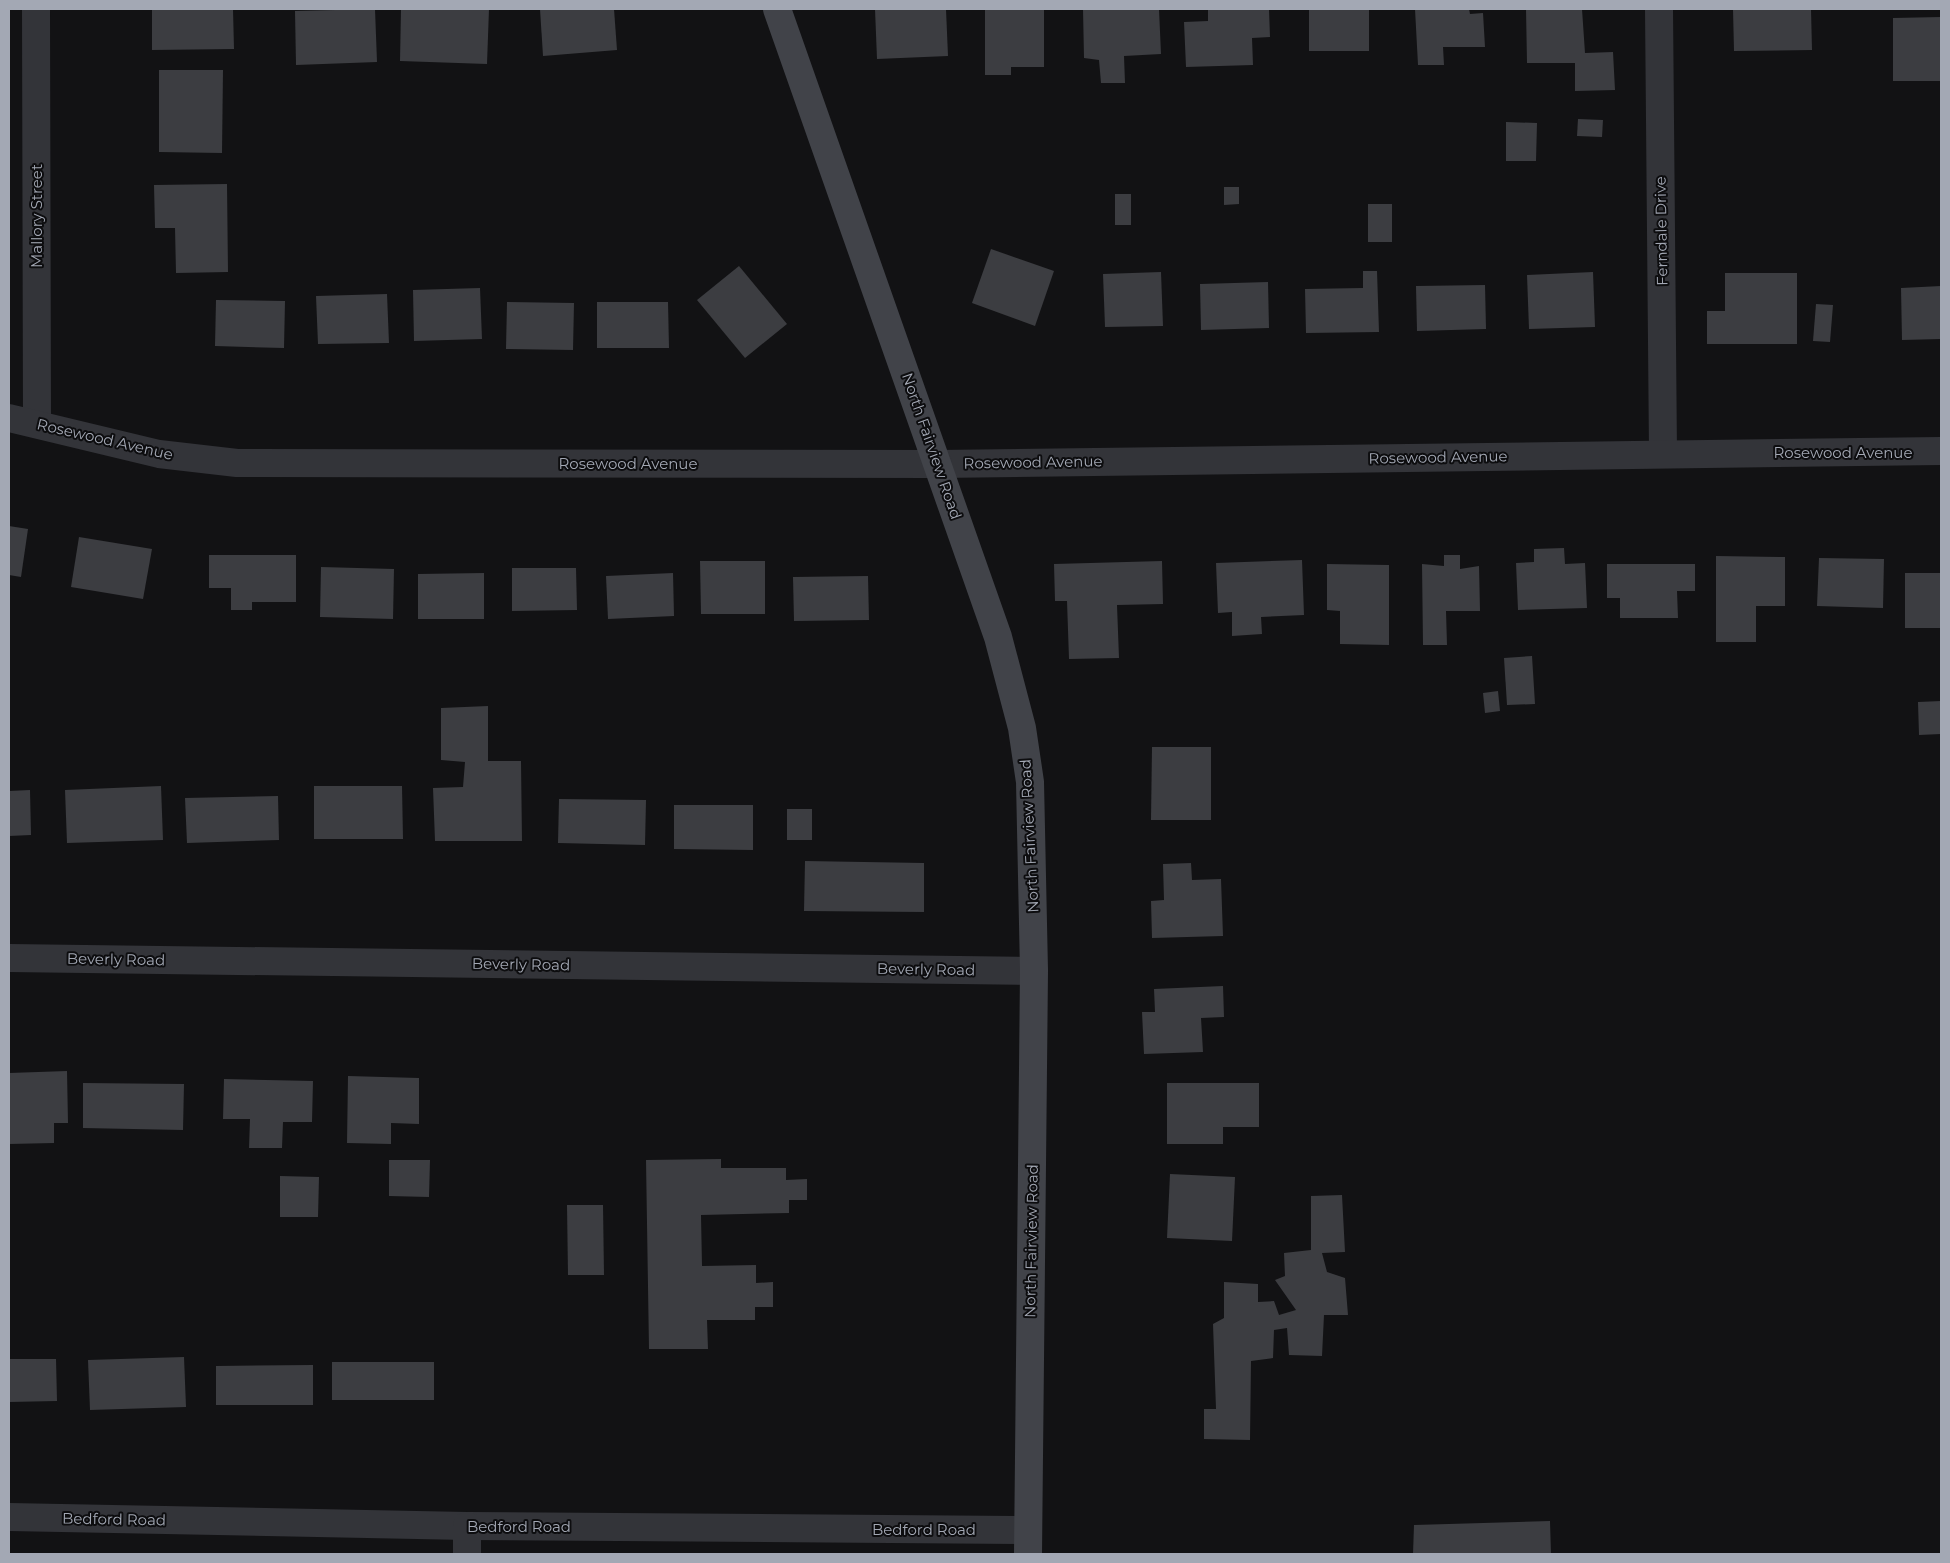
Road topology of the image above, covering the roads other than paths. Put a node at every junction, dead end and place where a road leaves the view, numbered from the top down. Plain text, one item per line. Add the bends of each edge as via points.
1 (36, 9) edge
2 (778, 9) edge
3 (1658, 9) edge
4 (9, 418) edge
5 (37, 424) junction
6 (1941, 451) edge
7 (1663, 453) junction
8 (938, 464) junction
9 (9, 958) edge
10 (1034, 971) junction
11 (9, 1517) edge
12 (467, 1526) junction
13 (1028, 1542) edge
14 (467, 1554) edge

1 - 5 street, Mallory Street
2 - 8 main road, North Fairview Road
3 - 7 street, Ferndale Drive
4 - 5 street, Rosewood Avenue
5 - 8 street, Rosewood Avenue via 158,454 237,463
6 - 7 street, Rosewood Avenue
7 - 8 street, Rosewood Avenue
8 - 10 main road, North Fairview Road via 998,637 1022,728 1030,782
9 - 10 street, Beverly Road
10 - 13 main road, North Fairview Road
11 - 12 street, Bedford Road
12 - 13 street, Bedford Road
12 - 14 street

